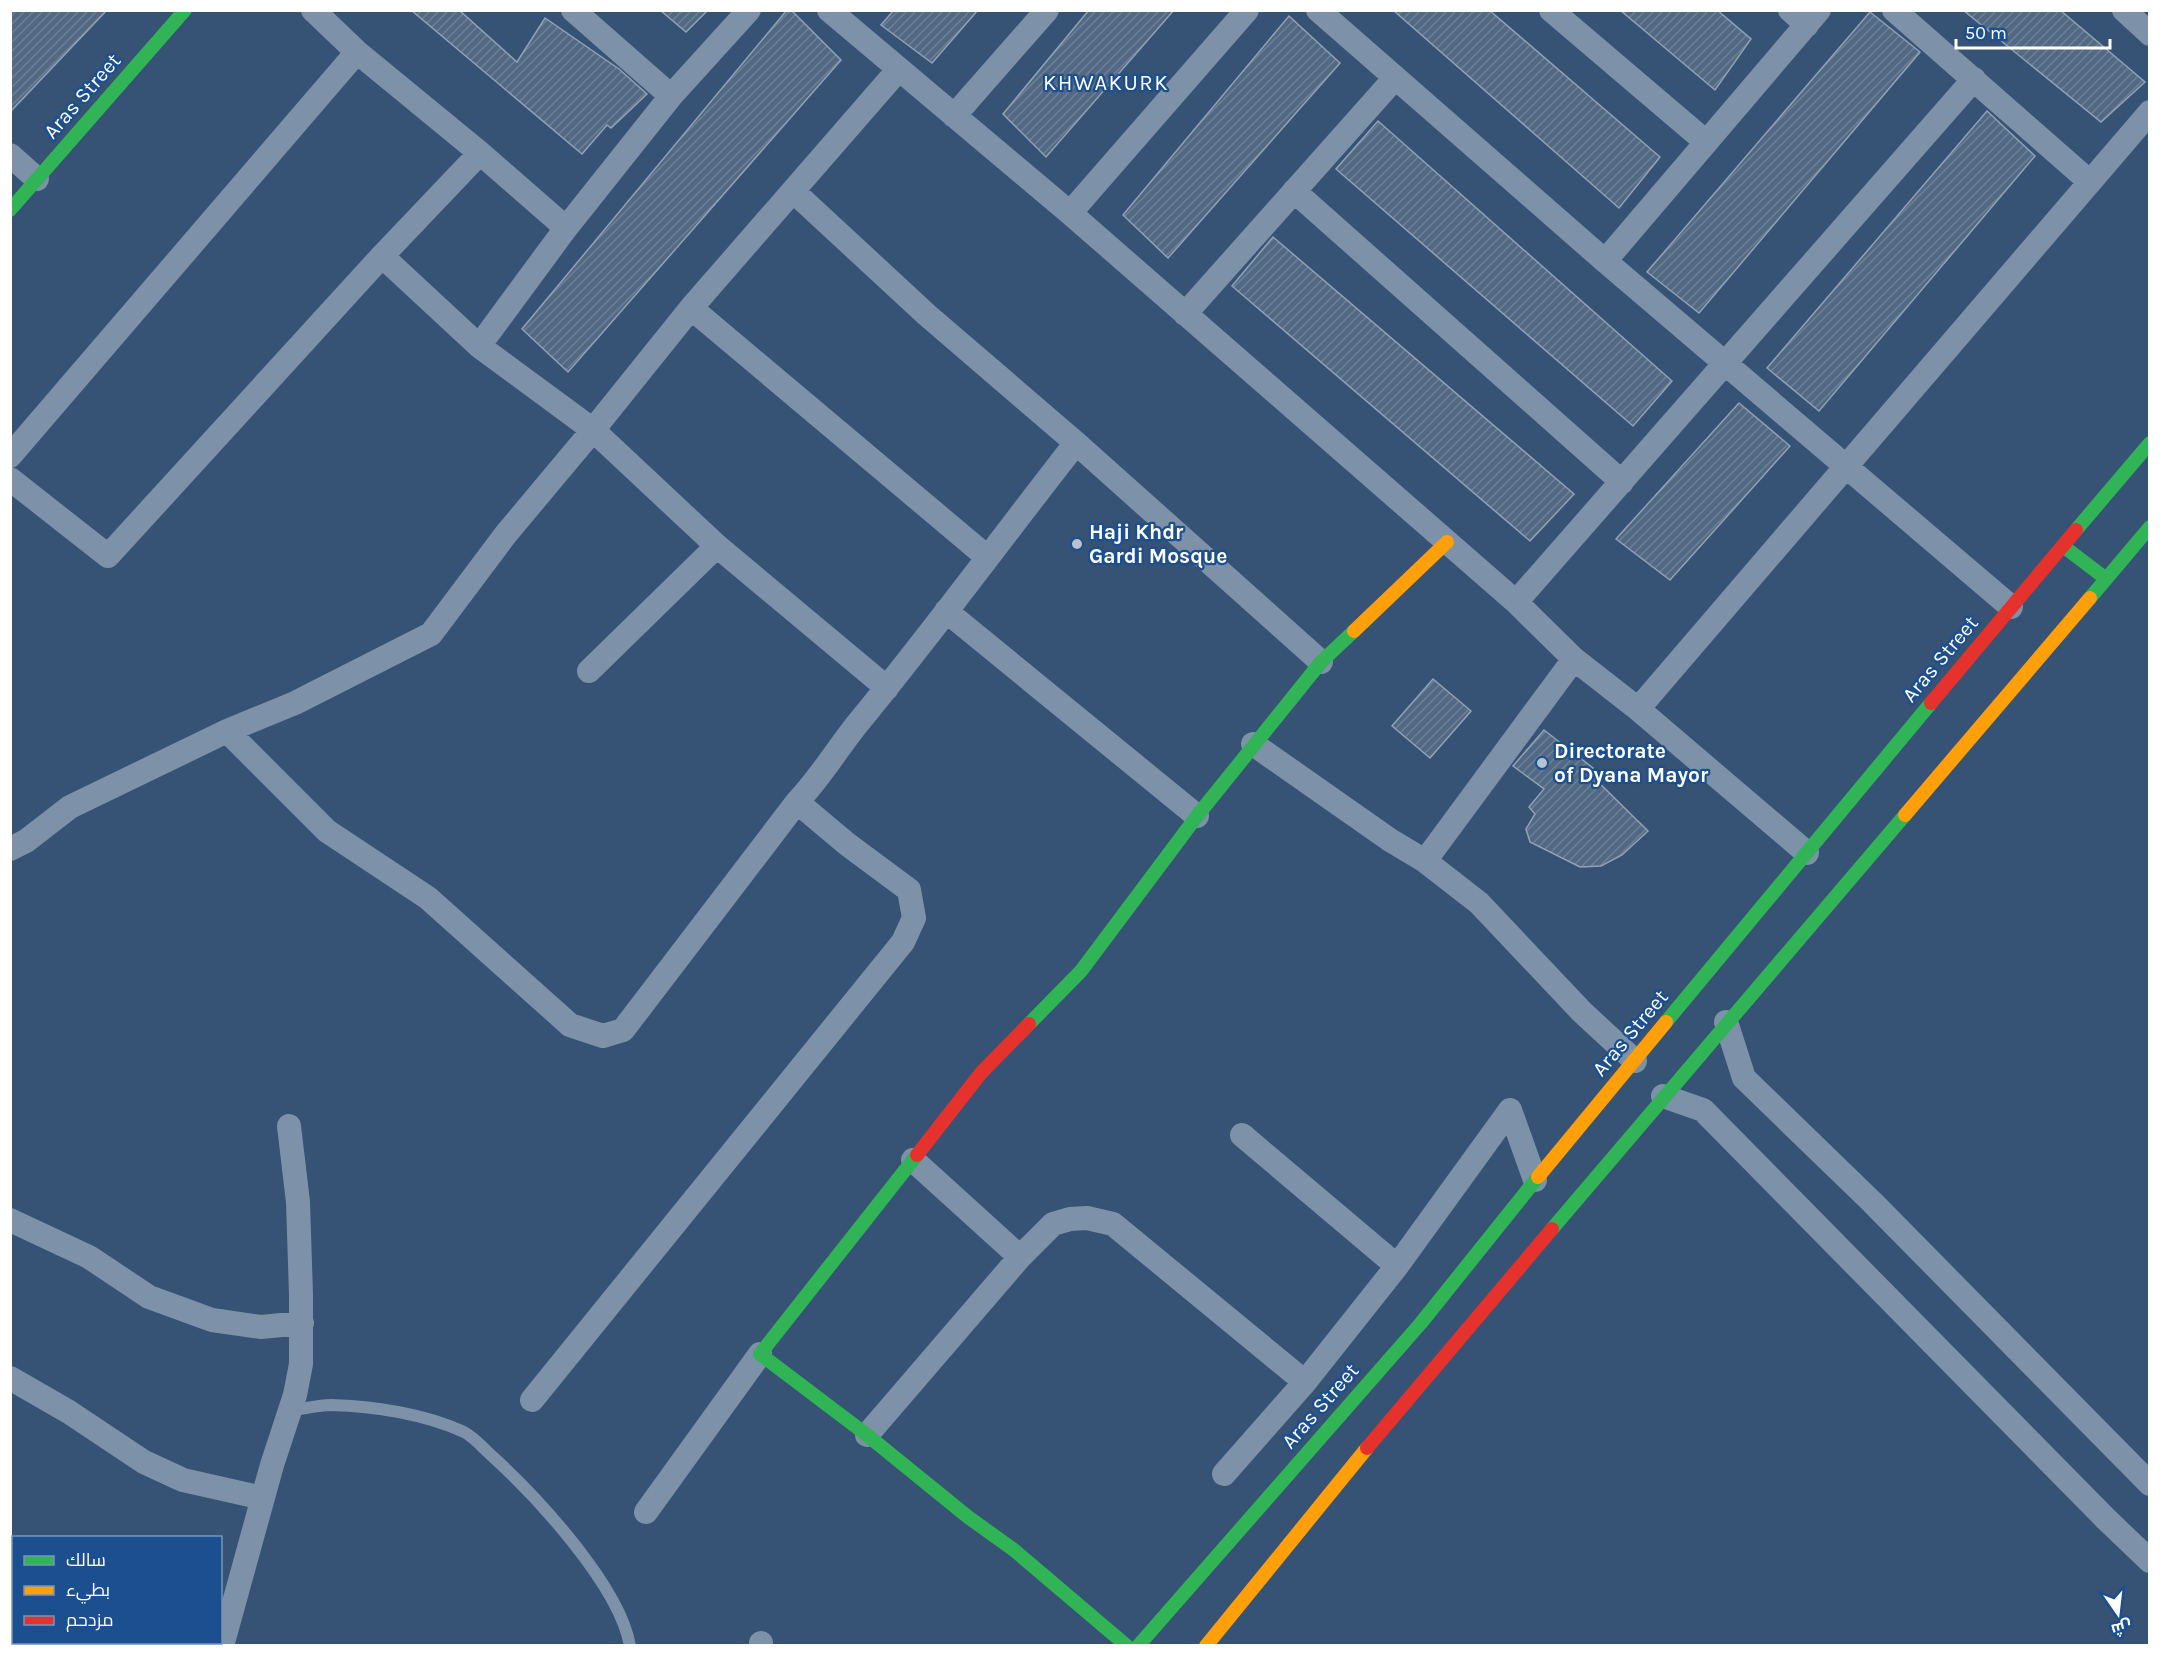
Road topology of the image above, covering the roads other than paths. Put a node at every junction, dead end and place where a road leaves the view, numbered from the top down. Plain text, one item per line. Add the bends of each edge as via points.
1 (185, 10) edge
2 (313, 10) edge
3 (573, 10) edge
4 (749, 10) edge
5 (1047, 10) edge
6 (1247, 10) edge
7 (1318, 10) edge
8 (1551, 10) edge
9 (1894, 10) edge
10 (2124, 10) edge
11 (836, 12) edge
12 (1805, 15) edge
13 (2150, 34) edge
14 (357, 52) junction
15 (899, 69) junction
16 (1395, 78) junction
17 (1974, 78) junction
18 (670, 96) junction
19 (2150, 112) edge
20 (954, 116) junction
21 (1706, 142) junction
22 (480, 153) junction
23 (10, 155) edge
24 (37, 179) junction
25 (2090, 182) junction
26 (793, 191) junction
27 (1294, 192) junction
28 (10, 210) edge
29 (1070, 213) junction
30 (566, 228) junction
31 (382, 256) junction
32 (1605, 261) junction
33 (691, 308) junction
34 (1185, 314) junction
35 (479, 346) junction
36 (1725, 364) junction
37 (593, 430) junction
38 (1076, 443) junction
39 (2150, 443) edge
40 (10, 456) edge
41 (1846, 466) junction
42 (10, 479) edge
43 (1622, 482) junction
44 (2150, 527) edge
45 (1447, 542) junction
46 (717, 546) junction
47 (2063, 546) junction
48 (987, 557) junction
49 (2105, 578) junction
50 (1516, 602) junction
51 (2010, 607) junction
52 (946, 611) junction
53 (1574, 659) junction
54 (1321, 662) junction
55 (589, 671) dead end
56 (887, 688) junction
57 (1638, 709) junction
58 (227, 731) junction
59 (1253, 744) junction
60 (797, 802) junction
61 (1197, 816) junction
62 (10, 849) edge
63 (1807, 853) junction
64 (1425, 861) junction
65 (1726, 1022) junction
66 (1635, 1061) junction
67 (1663, 1096) junction
68 (289, 1126) dead end
69 (1242, 1135) dead end
70 (913, 1160) junction
71 (1534, 1180) junction
72 (10, 1220) edge
73 (1020, 1257) junction
74 (1397, 1266) junction
75 (302, 1323) junction
76 (1421, 1323) junction
77 (1413, 1352) dead end
78 (760, 1354) junction
79 (10, 1378) edge
80 (1305, 1382) junction
81 (532, 1400) dead end
82 (290, 1411) junction
83 (867, 1435) junction
84 (1224, 1474) dead end
85 (2150, 1484) edge
86 (263, 1498) junction
87 (646, 1512) dead end
88 (2150, 1561) edge
89 (222, 1646) edge
90 (630, 1646) edge
91 (1127, 1646) edge
92 (1138, 1646) edge
93 (1206, 1646) edge

1 - 24 main road, Aras Street
2 - 14 street
3 - 18 street
4 - 18 street
5 - 20 street
6 - 29 street
7 - 16 street
8 - 21 street
9 - 17 street
10 - 13 street
11 - 15 street
12 - 21 street
14 - 22 street
14 - 40 street
15 - 20 street
15 - 26 street
16 - 27 street
16 - 32 street
17 - 25 street
17 - 36 street
18 - 30 street
19 - 25 street
20 - 29 street
21 - 32 street
22 - 30 street
22 - 31 street
23 - 24 street
24 - 28 main road, Aras Street
25 - 41 street
26 - 33 street
26 - 38 street via 927,315
27 - 34 street
27 - 43 street
29 - 34 street
30 - 35 street
31 - 35 street
31 - 42 street via 108,556
32 - 36 street
33 - 37 street
33 - 48 street
34 - 45 street
35 - 37 street
36 - 41 street
36 - 43 street
37 - 46 street
37 - 58 street via 506,534 431,634 295,703
38 - 48 street
38 - 54 street
39 - 47 main road, Aras Street
41 - 51 street
41 - 57 street
43 - 50 street
44 - 49 main road
45 - 50 street
45 - 54 main road
46 - 55 street
46 - 56 street
47 - 49 main road
47 - 51 main road, Aras Street
48 - 52 street
49 - 65 main road
50 - 53 street
51 - 63 main road, Aras Street
52 - 56 street
52 - 61 street
53 - 57 street
53 - 64 street
54 - 59 main road
56 - 60 street
57 - 63 street
58 - 60 street via 327,831 428,898 570,1025 603,1036 623,1030
58 - 62 street via 70,807
59 - 61 main road
59 - 64 street
60 - 81 street via 909,890 914,918 903,942
61 - 70 main road via 1082,971 981,1073
63 - 66 main road, Aras Street
64 - 66 street via 1479,903 1581,1012
65 - 67 main road
65 - 85 street via 1744,1078
66 - 71 main road, Aras Street
67 - 88 street via 1703,1110
67 - 93 main road via 1419,1377
68 - 75 street via 298,1202
69 - 74 street
70 - 73 street
70 - 78 main road
71 - 74 street via 1510,1110
71 - 76 main road, Aras Street
72 - 75 street via 89,1257 149,1297 212,1320 261,1327
73 - 80 street via 1053,1224 1087,1218 1113,1224
73 - 83 street
74 - 80 street
75 - 82 street via 301,1364
76 - 77 main road
76 - 92 main road, Aras Street
78 - 83 main road
78 - 87 street
79 - 86 street via 144,1462 183,1480
80 - 84 street
82 - 86 street
82 - 90 lane via 329,1405 385,1410 436,1421 467,1433 545,1511 590,1565 614,1604
83 - 91 main road via 1014,1550
86 - 89 street

